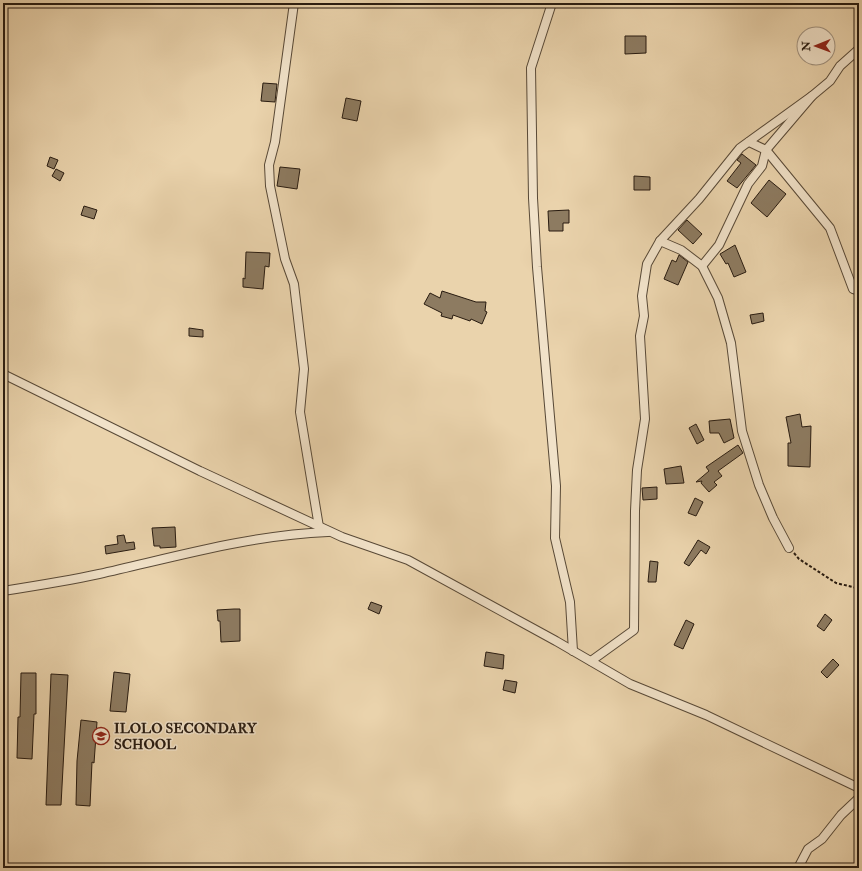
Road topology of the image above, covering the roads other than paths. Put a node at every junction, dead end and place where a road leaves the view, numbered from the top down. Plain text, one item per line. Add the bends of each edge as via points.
1 (294, 3) edge
2 (552, 3) edge
3 (859, 49) edge
4 (812, 96) junction
5 (749, 142) junction
6 (766, 150) junction
7 (660, 241) junction
8 (702, 266) junction
9 (859, 291) edge
10 (3, 374) edge
11 (319, 527) junction
12 (330, 532) junction
13 (789, 548) road end
14 (3, 591) edge
15 (573, 651) junction
16 (591, 661) junction
17 (859, 788) edge
18 (859, 798) edge
19 (798, 868) edge

1 - 11 street via 275,142 269,165 270,186 285,259 294,284 304,369 300,412
2 - 15 street via 531,68 533,198 556,486 555,538 570,602
3 - 4 street via 840,66 830,81
4 - 5 street
4 - 6 street via 802,111
5 - 6 street
5 - 7 street via 740,148 699,200
6 - 8 street via 762,166 748,184 719,245
6 - 9 street via 830,228 853,289
7 - 8 street via 681,250
7 - 16 street via 647,264 642,296 644,316 640,336 645,419 637,470 634,630
8 - 13 street via 718,298 731,343 742,431 759,484
10 - 11 street
11 - 12 street
12 - 14 street via 291,533 244,541 98,574
12 - 15 street via 408,560
15 - 16 street
16 - 17 street via 630,684 706,715
18 - 19 street via 822,839 808,849

